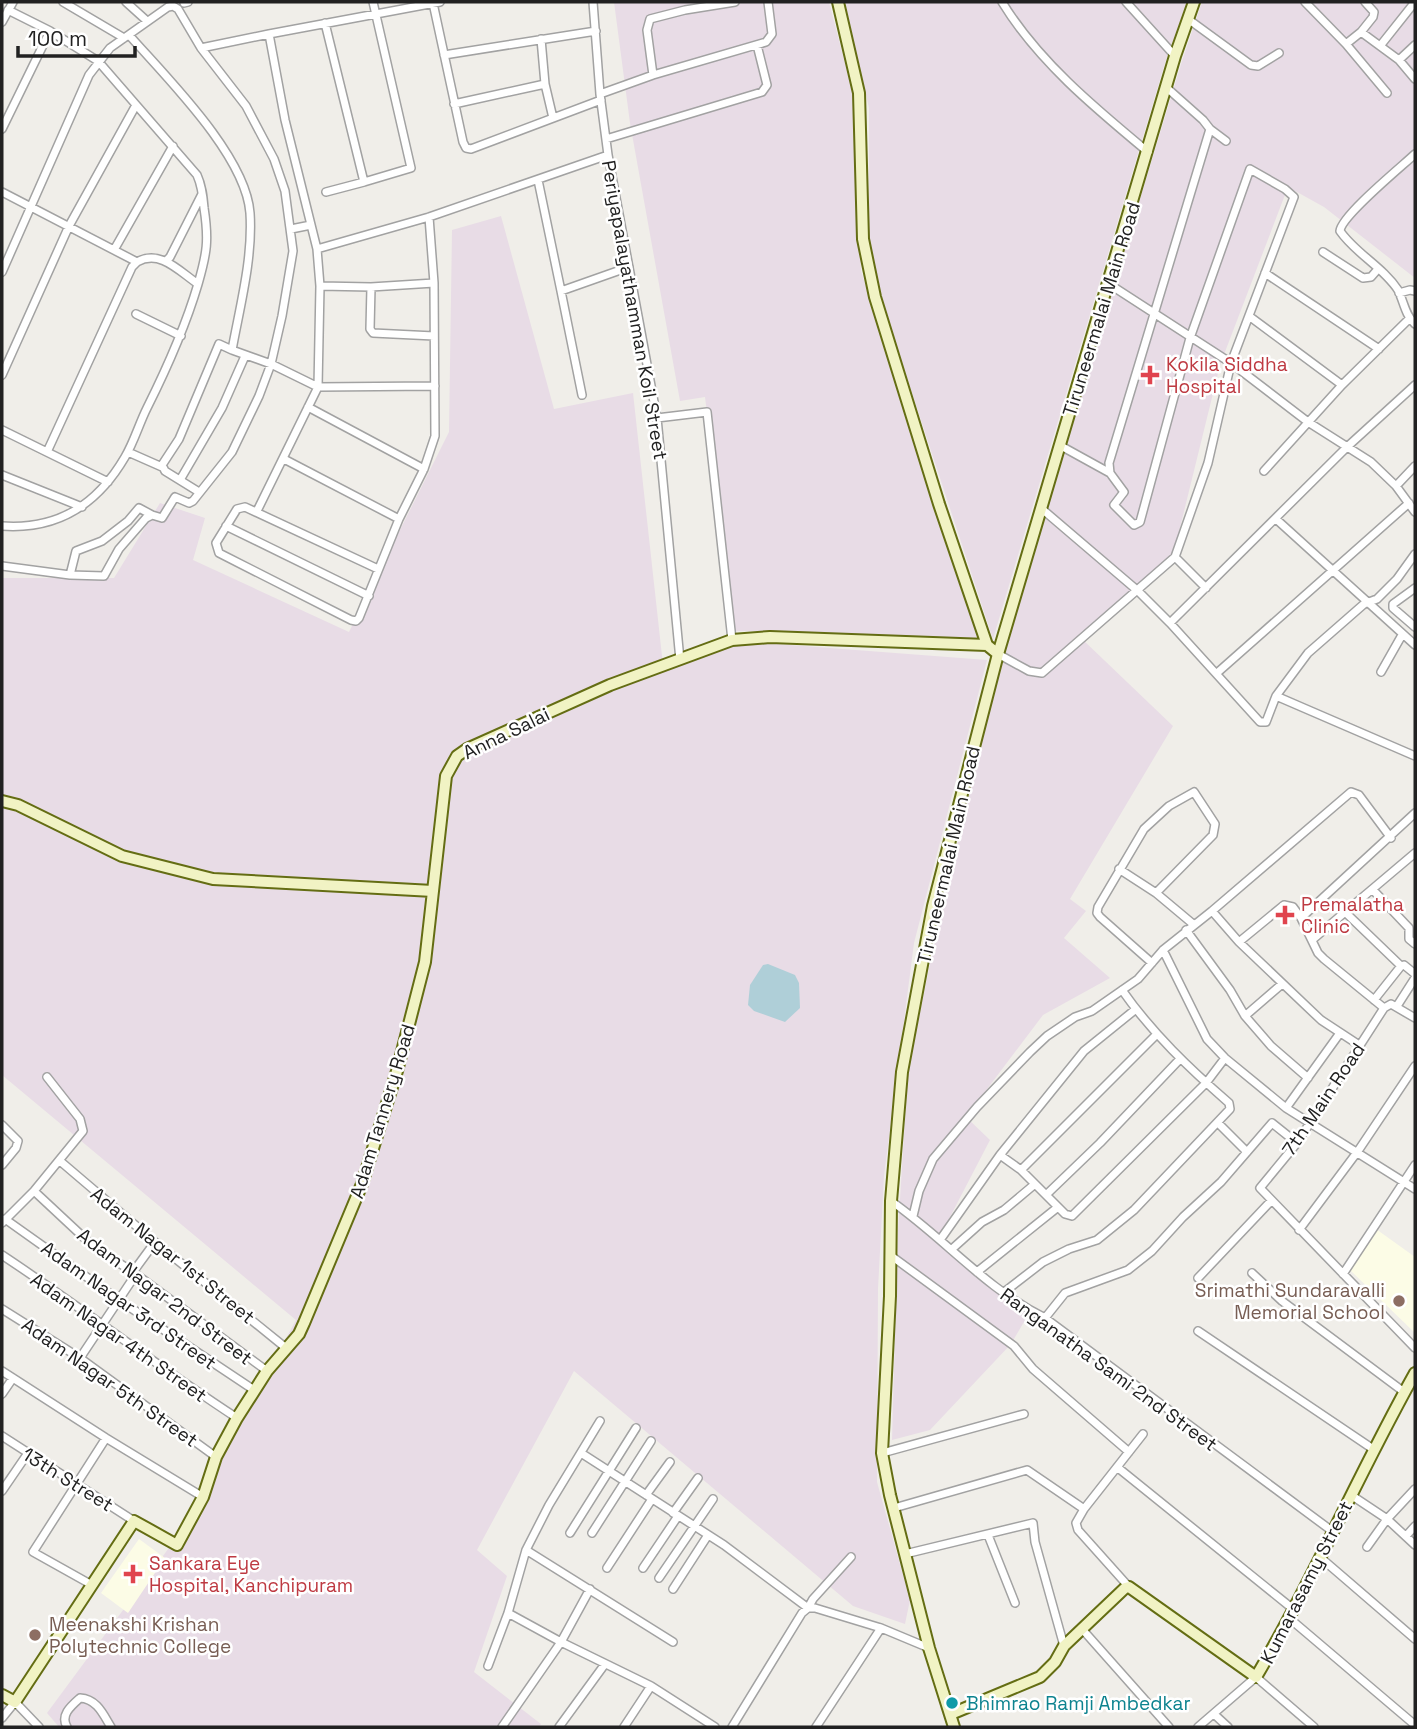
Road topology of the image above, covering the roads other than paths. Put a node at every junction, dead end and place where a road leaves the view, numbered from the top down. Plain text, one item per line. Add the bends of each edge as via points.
1 (13, 2) edge
2 (63, 2) edge
3 (126, 2) edge
4 (373, 2) edge
5 (437, 2) edge
6 (593, 2) edge
7 (735, 2) edge
8 (768, 2) edge
9 (838, 2) edge
10 (1002, 2) edge
11 (1126, 2) edge
12 (1194, 2) edge
13 (1306, 2) edge
14 (1365, 2) edge
15 (1415, 2) edge
16 (184, 4) edge
17 (8, 10) junction
18 (375, 13) junction
19 (1188, 19) junction
20 (147, 21) junction
21 (2, 22) edge
22 (325, 23) junction
23 (596, 31) junction
24 (50, 32) junction
25 (1361, 32) junction
26 (269, 34) junction
27 (126, 36) junction
28 (541, 39) junction
29 (1346, 44) junction
30 (757, 45) junction
31 (1415, 45) edge
32 (1380, 46) junction
33 (201, 48) junction
34 (1279, 53) dead end
35 (444, 55) junction
36 (1175, 57) junction
37 (1399, 60) junction
38 (98, 61) junction
39 (653, 75) junction
40 (1415, 79) edge
41 (545, 84) junction
42 (1167, 88) junction
43 (1387, 93) dead end
44 (600, 97) junction
45 (136, 104) junction
46 (454, 104) junction
47 (553, 118) junction
48 (2, 129) edge
49 (1210, 129) junction
50 (606, 139) junction
51 (1226, 141) dead end
52 (173, 146) junction
53 (1148, 152) junction
54 (1415, 154) edge
55 (608, 155) junction
56 (538, 180) junction
57 (364, 182) junction
58 (2, 192) edge
59 (326, 192) dead end
60 (202, 193) junction
61 (30, 206) junction
62 (429, 217) junction
63 (311, 225) junction
64 (69, 226) junction
65 (291, 229) junction
66 (317, 249) junction
67 (114, 250) junction
68 (1323, 252) dead end
69 (166, 261) junction
70 (136, 262) junction
71 (629, 267) junction
72 (1378, 269) junction
73 (2, 272) edge
74 (1265, 273) junction
75 (434, 283) junction
76 (1109, 284) junction
77 (198, 285) junction
78 (320, 286) junction
79 (371, 287) junction
80 (1415, 291) edge
81 (561, 292) junction
82 (1399, 293) junction
83 (136, 314) dead end
84 (1155, 314) junction
85 (1249, 316) junction
86 (1412, 322) edge
87 (181, 336) junction
88 (434, 336) junction
89 (1190, 338) junction
90 (1379, 349) junction
91 (232, 350) junction
92 (245, 356) junction
93 (1231, 363) junction
94 (271, 364) junction
95 (2, 376) edge
96 (1342, 385) junction
97 (1415, 385) edge
98 (435, 386) junction
99 (318, 387) junction
100 (582, 395) dead end
101 (308, 407) junction
102 (657, 418) junction
103 (1308, 422) junction
104 (2, 430) edge
105 (1061, 446) junction
106 (1347, 447) junction
107 (47, 452) junction
108 (128, 452) junction
109 (284, 459) junction
110 (1415, 466) edge
111 (162, 467) junction
112 (424, 469) junction
113 (1264, 471) dead end
114 (1110, 473) junction
115 (2, 475) edge
116 (180, 480) junction
117 (108, 482) junction
118 (1396, 486) junction
119 (200, 492) junction
120 (1409, 503) junction
121 (82, 507) junction
122 (1042, 509) junction
123 (257, 511) junction
124 (1415, 512) edge
125 (152, 515) junction
126 (399, 519) junction
127 (1276, 519) junction
128 (2, 526) edge
129 (226, 526) junction
130 (1415, 554) edge
131 (1175, 557) junction
132 (2, 566) edge
133 (378, 569) junction
134 (1333, 570) junction
135 (70, 575) junction
136 (1206, 588) junction
137 (1415, 588) edge
138 (1138, 591) junction
139 (369, 596) junction
140 (1368, 603) junction
141 (1170, 623) junction
142 (1415, 626) edge
143 (1402, 635) junction
144 (732, 640) junction
145 (987, 645) junction
146 (1415, 645) edge
147 (998, 654) junction
148 (680, 660) junction
149 (1381, 672) dead end
150 (1217, 673) junction
151 (1276, 696) junction
152 (1415, 756) edge
153 (2, 801) edge
154 (1415, 813) edge
155 (1391, 838) junction
156 (1415, 853) edge
157 (1119, 869) junction
158 (1373, 890) junction
159 (433, 891) junction
160 (1156, 893) junction
161 (1212, 911) junction
162 (1346, 913) junction
163 (1301, 918) junction
164 (1415, 920) edge
165 (1193, 924) junction
166 (1409, 928) junction
167 (1186, 930) junction
168 (1312, 940) junction
169 (1239, 942) junction
170 (1415, 944) edge
171 (1163, 950) junction
172 (1152, 963) junction
173 (1401, 966) junction
174 (1415, 976) edge
175 (1282, 984) junction
176 (1122, 990) junction
177 (1374, 1000) junction
178 (1396, 1006) junction
179 (1384, 1008) junction
180 (1136, 1009) junction
181 (1245, 1016) junction
182 (1415, 1018) edge
183 (1340, 1033) junction
184 (1157, 1034) junction
185 (1359, 1045) junction
186 (1226, 1058) junction
187 (1180, 1059) junction
188 (1415, 1066) edge
189 (47, 1077) dead end
190 (1308, 1078) junction
191 (1206, 1083) junction
192 (1286, 1108) junction
193 (1310, 1122) junction
194 (1218, 1123) junction
195 (2, 1125) edge
196 (1297, 1143) junction
197 (1358, 1151) junction
198 (1248, 1153) junction
199 (1000, 1155) junction
200 (60, 1161) junction
201 (2, 1165) edge
202 (1415, 1165) edge
203 (1021, 1170) junction
204 (1404, 1181) junction
205 (1035, 1184) junction
206 (1415, 1189) edge
207 (34, 1191) junction
208 (1046, 1194) junction
209 (891, 1200) junction
210 (1271, 1202) junction
211 (1058, 1207) junction
212 (913, 1216) junction
213 (4, 1221) edge
214 (1299, 1230) junction
215 (940, 1240) junction
216 (155, 1242) junction
217 (952, 1249) junction
218 (2, 1255) edge
219 (890, 1255) junction
220 (977, 1272) junction
221 (135, 1273) junction
222 (1252, 1273) dead end
223 (1343, 1275) junction
224 (1198, 1278) dead end
225 (1003, 1293) junction
226 (120, 1300) junction
227 (2, 1309) edge
228 (1045, 1318) junction
229 (103, 1324) junction
230 (1198, 1331) dead end
231 (286, 1348) junction
232 (1415, 1348) edge
233 (80, 1358) junction
234 (2, 1371) edge
235 (267, 1371) junction
236 (1415, 1373) edge
237 (13, 1378) junction
238 (254, 1390) junction
239 (1404, 1392) junction
240 (2, 1394) edge
241 (1024, 1414) dead end
242 (237, 1418) junction
243 (600, 1421) dead end
244 (636, 1428) dead end
245 (1143, 1433) dead end
246 (2, 1436) edge
247 (106, 1438) junction
248 (651, 1441) dead end
249 (1373, 1449) junction
250 (1129, 1452) junction
251 (28, 1453) junction
252 (581, 1453) junction
253 (882, 1453) junction
254 (216, 1457) junction
255 (670, 1462) dead end
256 (1118, 1467) junction
257 (608, 1471) junction
258 (698, 1478) dead end
259 (624, 1481) junction
260 (77, 1484) junction
261 (1415, 1489) edge
262 (2, 1492) edge
263 (1351, 1495) junction
264 (203, 1497) junction
265 (649, 1497) junction
266 (713, 1499) dead end
267 (894, 1508) junction
268 (1084, 1508) junction
269 (676, 1514) junction
270 (1387, 1519) junction
271 (134, 1521) junction
272 (693, 1525) junction
273 (1415, 1526) edge
274 (1332, 1531) junction
275 (570, 1532) dead end
276 (592, 1533) dead end
277 (708, 1535) junction
278 (988, 1535) junction
279 (1406, 1536) junction
280 (1415, 1545) edge
281 (1367, 1547) dead end
282 (526, 1550) junction
283 (905, 1554) junction
284 (851, 1557) dead end
285 (1321, 1558) junction
286 (607, 1568) dead end
287 (643, 1568) dead end
288 (659, 1578) dead end
289 (92, 1585) junction
290 (1129, 1587) junction
291 (590, 1589) junction
292 (673, 1589) dead end
293 (1015, 1603) dead end
294 (808, 1608) junction
295 (508, 1613) junction
296 (1291, 1614) junction
297 (881, 1628) junction
298 (1083, 1629) junction
299 (1415, 1639) edge
300 (561, 1642) junction
301 (673, 1642) dead end
302 (1064, 1646) junction
303 (929, 1648) junction
304 (605, 1664) junction
305 (488, 1666) dead end
306 (1256, 1677) junction
307 (651, 1686) junction
308 (2, 1695) edge
309 (15, 1702) junction
310 (951, 1714) junction
311 (1215, 1714) junction
312 (2, 1718) edge
313 (1415, 1726) edge
314 (39, 1727) edge
315 (67, 1727) edge
316 (111, 1727) edge
317 (502, 1727) edge
318 (559, 1727) edge
319 (624, 1727) edge
320 (715, 1727) edge
321 (732, 1727) edge
322 (816, 1727) edge
323 (954, 1727) edge
324 (1168, 1727) edge
325 (1198, 1727) edge
326 (1228, 1727) edge
327 (1314, 1727) edge

1 - 17 street
2 - 27 street
3 - 20 street
4 - 18 street
5 - 18 street
5 - 35 street
6 - 23 street, Periyapalayathamman Koil Street
7 - 39 street via 650,19 646,30
8 - 30 street via 772,34
9 - 145 street via 859,93 863,239 875,298
10 - 53 street via 1054,66
11 - 36 street
12 - 19 street, Tiruneermalai Main Road
13 - 29 street
14 - 25 street via 1374,12
15 - 32 street
16 - 20 street via 168,7
16 - 33 street
17 - 21 street
17 - 24 street
18 - 22 street
18 - 57 street via 411,168
19 - 34 street via 1251,65 1258,66
19 - 36 street, Tiruneermalai Main Road
20 - 27 street
22 - 26 street
22 - 57 street
23 - 28 street
23 - 44 street, Periyapalayathamman Koil Street
24 - 38 street
24 - 48 street
25 - 29 street
25 - 32 street
26 - 33 street
26 - 63 street
27 - 38 street
27 - 91 street via 216,137 238,170 250,210 250,240
28 - 35 street
28 - 41 street
29 - 43 street
30 - 39 street
30 - 50 street via 767,85 762,92
31 - 37 street
32 - 37 street
33 - 65 street via 246,106 274,159
35 - 46 street
36 - 42 street, Tiruneermalai Main Road
37 - 40 street
38 - 45 street
38 - 61 street
39 - 44 street
41 - 46 street
41 - 47 street
42 - 49 street
42 - 53 street, Tiruneermalai Main Road
44 - 47 street
44 - 50 street, Periyapalayathamman Koil Street
45 - 52 street
45 - 64 street
46 - 47 street via 463,142 471,149
49 - 51 street
49 - 84 street
50 - 55 street, Periyapalayathamman Koil Street
52 - 60 street via 197,175
52 - 67 street
53 - 76 street, Tiruneermalai Main Road
54 - 72 street via 1340,225 1342,234
55 - 56 street
55 - 71 street, Periyapalayathamman Koil Street
56 - 62 street
56 - 81 street
57 - 59 street
58 - 61 street
60 - 69 street
60 - 77 street via 208,244
61 - 64 street
61 - 73 street
62 - 66 street
62 - 75 street
63 - 65 street
63 - 66 street
64 - 67 street
64 - 95 street
65 - 94 street via 293,258
66 - 78 street
67 - 70 street
68 - 72 street via 1363,278
69 - 70 street via 151,257
69 - 77 street
70 - 107 street
71 - 81 street
71 - 102 street, Periyapalayathamman Koil Street
72 - 82 street
74 - 85 street
74 - 89 street via 1294,197 1250,169
74 - 90 street
75 - 79 street
75 - 88 street
76 - 84 street
76 - 105 street, Tiruneermalai Main Road
77 - 87 street
78 - 79 street
78 - 99 street
79 - 88 street via 373,333
80 - 82 street
81 - 100 street
82 - 86 street
83 - 87 street
84 - 89 street
84 - 114 street via 1109,463
85 - 93 street
85 - 96 street
86 - 90 street
87 - 108 street
88 - 98 street
89 - 93 street
89 - 114 street via 1138,524 1114,505 1124,492
90 - 96 street
91 - 92 street
91 - 111 street via 215,343 179,439
92 - 94 street
92 - 116 street via 222,408
93 - 103 street
93 - 131 street via 1208,463
94 - 99 street
94 - 119 street via 232,452
96 - 103 street
97 - 106 street
98 - 99 street
98 - 112 street via 435,436
99 - 101 street
101 - 109 street
101 - 112 street
102 - 144 street via 707,412
102 - 148 street, Periyapalayathamman Koil Street
103 - 106 street
103 - 113 street
104 - 107 street
105 - 114 street
105 - 122 street, Tiruneermalai Main Road
106 - 118 street
106 - 127 street
107 - 117 street
108 - 111 street
108 - 117 street
109 - 123 street
109 - 126 street
110 - 118 street
111 - 116 street
112 - 126 street
115 - 121 street
116 - 119 street
117 - 121 street
118 - 120 street
119 - 125 street via 189,503 175,497 162,518
120 - 124 street
120 - 134 street
121 - 128 street via 44,524
122 - 138 street
122 - 147 street, Tiruneermalai Main Road
123 - 129 street via 240,507
123 - 133 street
125 - 135 street via 118,549 104,576
125 - 135 street via 139,508 102,541 78,550
126 - 133 street
127 - 134 street
127 - 136 street
129 - 139 street
129 - 139 street via 216,543 219,552 351,620 358,620
130 - 140 street via 1397,579
131 - 136 street
131 - 138 street
132 - 135 street
133 - 139 street
134 - 140 street
134 - 150 street
136 - 141 street
137 - 142 street via 1393,608
138 - 141 street
138 - 147 street via 1042,673
140 - 143 street
140 - 151 street via 1308,653
141 - 150 street
143 - 146 street
143 - 149 street
144 - 145 street, Anna Salai via 770,637
144 - 148 street, Anna Salai
145 - 147 street
147 - 209 street, Tiruneermalai Main Road via 931,918 901,1072
148 - 159 street, Anna Salai via 610,685 457,756 446,776
150 - 151 street via 1260,722 1266,722
151 - 152 street
153 - 159 street via 122,856 213,879
154 - 155 street
155 - 161 street via 1359,795 1351,792
155 - 163 street
156 - 158 street
157 - 160 street
157 - 160 street via 1153,819 1194,792 1216,829
157 - 172 street via 1097,913
158 - 162 street
158 - 166 street
159 - 231 street, Adam Tannery Road via 425,962 362,1184 299,1334
160 - 165 street
161 - 165 street
161 - 169 street
162 - 168 street
162 - 173 street
163 - 168 street
163 - 169 street via 1293,907 1284,905
164 - 166 street
165 - 167 street
166 - 170 street via 1409,939
167 - 171 street
167 - 181 street
168 - 177 street via 1318,953
169 - 175 street
171 - 172 street
171 - 186 street via 1208,1039
172 - 176 street
173 - 174 street
173 - 177 street
174 - 178 street
175 - 181 street
175 - 183 street
176 - 180 street
176 - 212 street via 1047,1037 977,1107 933,1159
177 - 179 street
178 - 179 street
178 - 182 street
179 - 185 street, 7th Main Road
180 - 184 street
180 - 199 street via 1084,1051
181 - 190 street
183 - 185 street
183 - 190 street
184 - 187 street
184 - 203 street
185 - 193 street, 7th Main Road
186 - 191 street
186 - 192 street
187 - 191 street
187 - 208 street
188 - 197 street
189 - 200 street via 83,1126 80,1137
190 - 192 street
191 - 194 street via 1229,1103 1229,1112
191 - 211 street via 1072,1216
192 - 193 street
193 - 196 street, 7th Main Road
193 - 197 street
194 - 198 street
194 - 225 street via 1134,1210 1097,1240 1069,1248
195 - 201 street via 18,1141
196 - 198 street via 1272,1123
196 - 210 street, 7th Main Road via 1260,1188
197 - 204 street
197 - 214 street
198 - 228 street via 1152,1251 1128,1270 1065,1293
199 - 203 street
199 - 215 street
200 - 207 street
200 - 216 street, Adam Nagar 1st Street
202 - 204 street
203 - 205 street
204 - 206 street
204 - 223 street
205 - 208 street
205 - 217 street
207 - 213 street
207 - 221 street, Adam Nagar 2nd Street via 94,1247
208 - 211 street
209 - 212 street, Ranganatha Sami 2nd Street
209 - 219 street, Tiruneermalai Main Road
210 - 214 street
210 - 224 street
211 - 220 street
212 - 215 street, Ranganatha Sami 2nd Street
213 - 226 street, Adam Nagar 3rd Street
214 - 223 street
215 - 217 street, Ranganatha Sami 2nd Street
216 - 221 street
216 - 231 street, Adam Nagar 1st Street
217 - 220 street, Ranganatha Sami 2nd Street
218 - 229 street, Adam Nagar 4th Street
219 - 250 street via 1014,1346
219 - 253 street, Tiruneermalai Main Road
220 - 225 street, Ranganatha Sami 2nd Street
221 - 226 street
221 - 235 street, Adam Nagar 2nd Street
222 - 239 street via 1282,1301
223 - 232 street
225 - 228 street, Ranganatha Sami 2nd Street
226 - 229 street
226 - 238 street, Adam Nagar 3rd Street
227 - 233 street, Adam Nagar 5th Street
228 - 274 street, Ranganatha Sami 2nd Street
229 - 233 street
229 - 242 street, Adam Nagar 4th Street
230 - 249 street
231 - 235 street, Adam Tannery Road
233 - 254 street, Adam Nagar 5th Street
234 - 237 street
235 - 238 street, Adam Tannery Road
236 - 239 street, Kumarasamy Street
237 - 240 street
237 - 247 street
238 - 242 street, Adam Tannery Road
239 - 249 street, Kumarasamy Street
241 - 253 street
242 - 254 street, Adam Tannery Road
243 - 252 street
244 - 257 street
245 - 250 street
246 - 251 street, 13th Street
247 - 260 street
247 - 264 street
248 - 259 street
249 - 263 street, Kumarasamy Street
250 - 256 street
251 - 260 street, 13th Street
251 - 262 street
252 - 257 street
252 - 282 street
253 - 267 street, Tiruneermalai Main Road
254 - 264 street, Adam Tannery Road
255 - 265 street
256 - 268 street
256 - 296 street
257 - 259 street
257 - 275 street
258 - 269 street
259 - 265 street
259 - 276 street
260 - 271 street, 13th Street
260 - 289 street via 33,1552
261 - 270 street
263 - 270 street
263 - 274 street, Kumarasamy Street
264 - 271 street, Adam Tannery Road via 177,1545
265 - 269 street
265 - 286 street
266 - 272 street
267 - 268 street via 1027,1470
267 - 283 street, Tiruneermalai Main Road
268 - 290 street via 1076,1522 1078,1530
269 - 272 street
269 - 287 street
270 - 279 street
270 - 281 street
271 - 289 street
272 - 277 street
272 - 288 street
273 - 279 street
274 - 285 street, Kumarasamy Street
277 - 292 street
277 - 294 street
278 - 283 street
278 - 293 street
278 - 302 street via 1033,1523
279 - 280 street
282 - 291 street
282 - 295 street
283 - 303 street, Tiruneermalai Main Road
284 - 294 street
285 - 296 street, Kumarasamy Street
285 - 299 street
289 - 309 street
290 - 298 street
290 - 306 street, Kumarasamy Street
291 - 300 street
291 - 301 street
294 - 297 street
294 - 321 street
295 - 300 street
295 - 305 street
296 - 306 street, Kumarasamy Street
296 - 313 street
297 - 303 street
297 - 322 street
298 - 302 street
298 - 324 street
300 - 304 street
300 - 317 street
302 - 310 street via 1040,1677
303 - 310 street, Tiruneermalai Main Road
304 - 307 street
304 - 318 street
306 - 311 street
306 - 327 street
307 - 319 street
307 - 320 street
308 - 309 street
309 - 312 street
309 - 314 street
310 - 323 street, Tiruneermalai Main Road
311 - 325 street
311 - 326 street
315 - 316 street via 65,1715 80,1698 95,1702

